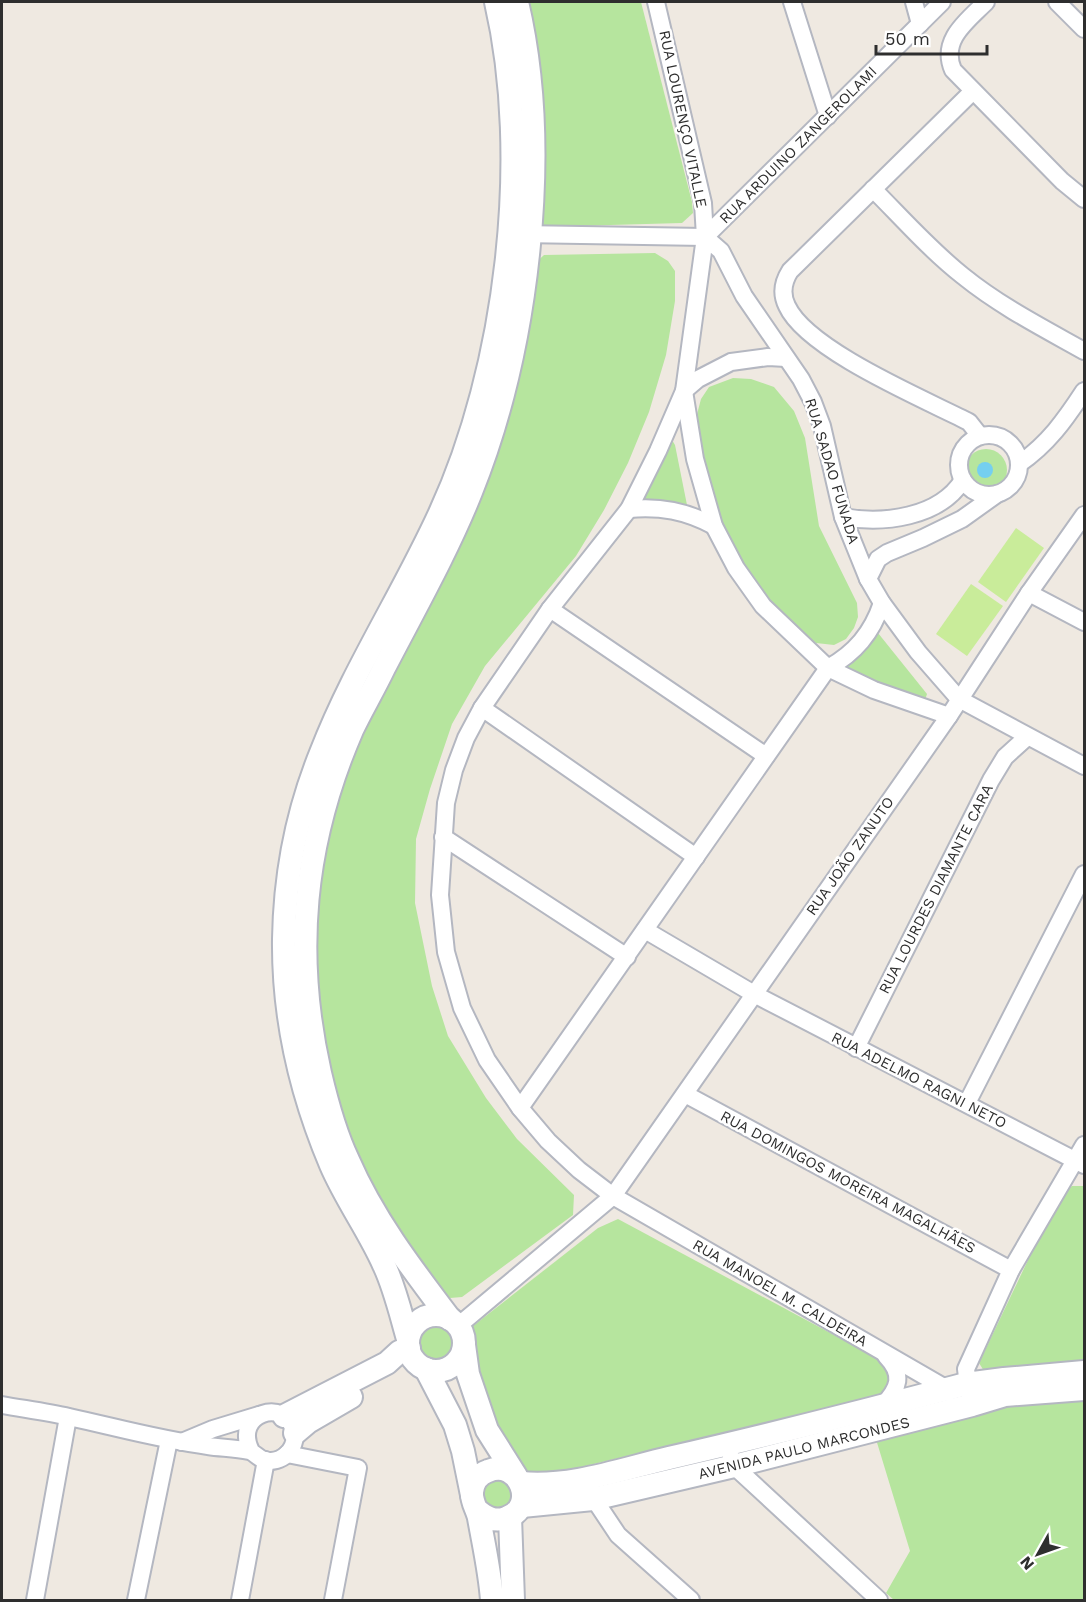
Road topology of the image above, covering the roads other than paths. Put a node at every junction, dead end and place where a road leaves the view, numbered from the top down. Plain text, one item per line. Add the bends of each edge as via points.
1 (496, 2) edge
2 (516, 2) edge
3 (656, 2) edge
4 (792, 2) edge
5 (914, 2) edge
6 (942, 2) edge
7 (986, 2) edge
8 (1057, 2) edge
9 (920, 24) junction
10 (1084, 29) edge
11 (973, 91) junction
12 (828, 116) junction
13 (873, 189) junction
14 (1084, 199) edge
15 (519, 234) junction
16 (705, 237) junction
17 (1084, 351) edge
18 (786, 358) junction
19 (684, 391) junction
20 (1084, 391) edge
21 (980, 436) junction
22 (1019, 464) junction
23 (963, 480) junction
24 (997, 494) junction
25 (629, 509) junction
26 (915, 513) junction
27 (1084, 515) edge
28 (843, 518) junction
29 (714, 526) junction
30 (923, 538) junction
31 (868, 579) junction
32 (1029, 593) junction
33 (882, 603) junction
34 (550, 609) junction
35 (1084, 622) edge
36 (828, 668) junction
37 (959, 699) junction
38 (482, 708) junction
39 (949, 716) junction
40 (1027, 737) junction
41 (766, 756) junction
42 (1084, 766) edge
43 (443, 837) junction
44 (696, 857) junction
45 (1084, 874) edge
46 (645, 930) junction
47 (627, 957) junction
48 (754, 994) junction
49 (856, 1048) junction
50 (685, 1094) junction
51 (967, 1103) junction
52 (520, 1108) junction
53 (1084, 1145) edge
54 (1080, 1163) edge
55 (613, 1196) junction
56 (1011, 1270) junction
57 (457, 1330) junction
58 (882, 1352) junction
59 (415, 1355) junction
60 (1084, 1372) edge
61 (1084, 1389) edge
62 (960, 1397) junction
63 (2, 1405) edge
64 (883, 1405) junction
65 (260, 1414) junction
66 (68, 1417) junction
67 (289, 1434) junction
68 (175, 1441) junction
69 (731, 1455) junction
70 (259, 1456) junction
71 (581, 1478) junction
72 (517, 1496) junction
73 (593, 1499) junction
74 (475, 1503) junction
75 (35, 1600) edge
76 (136, 1600) edge
77 (240, 1600) edge
78 (333, 1600) edge
79 (492, 1600) edge
80 (513, 1600) edge
81 (691, 1600) edge
82 (879, 1600) edge

1 - 15 main road via 509,81 512,206
2 - 15 main road via 529,79 532,208
3 - 16 street, RUA LOURENÇO VITALLE via 704,203
4 - 12 street
5 - 9 street
6 - 9 street, RUA ARDUINO ZANGEROLAMI
7 - 11 street via 950,42 954,70
8 - 10 street
9 - 12 street, RUA ARDUINO ZANGEROLAMI
11 - 13 street
11 - 14 street
12 - 16 street, RUA ARDUINO ZANGEROLAMI
13 - 17 street via 963,276 1012,311
13 - 21 street via 790,271 783,288 786,305 830,349 969,422
15 - 16 street
15 - 57 main road via 522,297 511,364 486,449 460,519 339,762 315,844 305,911 308,1011 323,1086 347,1160 400,1253
15 - 59 main road via 502,294 491,360 467,443 441,511 320,754 296,839 285,910 288,1013 304,1091 333,1169 385,1267
16 - 18 street, RUA SADAO FUNADA via 721,251 744,296
16 - 19 street
18 - 19 street via 731,362
18 - 28 street, RUA SADAO FUNADA via 801,379 822,426
19 - 25 street, RUA MANOEL M. CALDEIRA
19 - 29 street via 695,459
20 - 22 street via 1059,429
21 - 22 street via 1003,438 1014,449
21 - 23 street via 962,450 958,465
22 - 24 street via 1011,486
23 - 24 street via 981,494
23 - 26 street via 945,500
24 - 30 street via 962,519
25 - 29 street via 664,508
25 - 34 street, RUA MANOEL M. CALDEIRA
26 - 28 street via 879,521
26 - 30 street
27 - 32 street, RUA JOÃO ZANUTO
28 - 31 street, RUA SADAO FUNADA
29 - 36 street via 736,568 763,606
30 - 31 street via 878,559
31 - 33 street, RUA SADAO FUNADA
32 - 35 street
32 - 37 street, RUA JOÃO ZANUTO
33 - 36 street via 862,642
33 - 37 street, RUA SADAO FUNADA
34 - 38 street, RUA MANOEL M. CALDEIRA
34 - 41 street
36 - 39 street via 874,690
36 - 41 street
37 - 39 street, RUA JOÃO ZANUTO
37 - 40 street, RUA SADAO FUNADA
38 - 43 street, RUA MANOEL M. CALDEIRA via 454,770
38 - 44 street
39 - 48 street, RUA JOÃO ZANUTO
40 - 42 street, RUA SADAO FUNADA
40 - 49 street, RUA LOURDES DIAMANTE CARA via 1005,757 991,780
41 - 44 street
43 - 47 street
43 - 52 street, RUA MANOEL M. CALDEIRA via 440,895 446,952 462,1008 487,1060
44 - 46 street
45 - 51 street
46 - 47 street
46 - 48 street, RUA ADELMO RAGNI NETO
47 - 52 street
48 - 49 street, RUA ADELMO RAGNI NETO
48 - 50 street, RUA JOÃO ZANUTO
49 - 51 street, RUA ADELMO RAGNI NETO
50 - 55 street, RUA JOÃO ZANUTO
50 - 56 street, RUA DOMINGOS MOREIRA MAGALHÃES
51 - 54 street, RUA ADELMO RAGNI NETO
52 - 55 street, RUA MANOEL M. CALDEIRA via 548,1141
53 - 54 street
54 - 56 street
55 - 57 street, RUA JOÃO ZANUTO
55 - 58 street, RUA MANOEL M. CALDEIRA
56 - 62 street via 966,1369
57 - 59 main road via 442,1316 424,1318 417,1323
57 - 59 main road via 462,1354 451,1367 434,1371
57 - 72 main road via 487,1430
58 - 62 street, RUA MANOEL M. CALDEIRA
58 - 64 street via 897,1373 897,1386
59 - 67 main road via 408,1369 389,1374
59 - 74 main road via 455,1425
60 - 62 main road, AVENIDA PAULO MARCONDES via 1014,1378
61 - 62 main road, AVENIDA PAULO MARCONDES
62 - 64 main road, AVENIDA PAULO MARCONDES
62 - 69 main road, AVENIDA PAULO MARCONDES
63 - 66 street
64 - 69 main road, AVENIDA PAULO MARCONDES
65 - 67 street via 276,1413
65 - 68 street
65 - 70 street via 246,1434 247,1443
66 - 68 street
66 - 75 street
67 - 70 street via 282,1458
67 - 78 street via 358,1468
68 - 70 street
68 - 76 street
69 - 71 main road, AVENIDA PAULO MARCONDES
69 - 73 main road, AVENIDA PAULO MARCONDES
69 - 82 street
70 - 77 street
71 - 72 main road, AVENIDA PAULO MARCONDES via 543,1485
71 - 73 street
72 - 73 main road, AVENIDA PAULO MARCONDES
72 - 74 main road via 492,1520
72 - 74 main road via 509,1471 500,1468 477,1479
72 - 80 main road
73 - 81 street via 618,1535
74 - 79 main road

